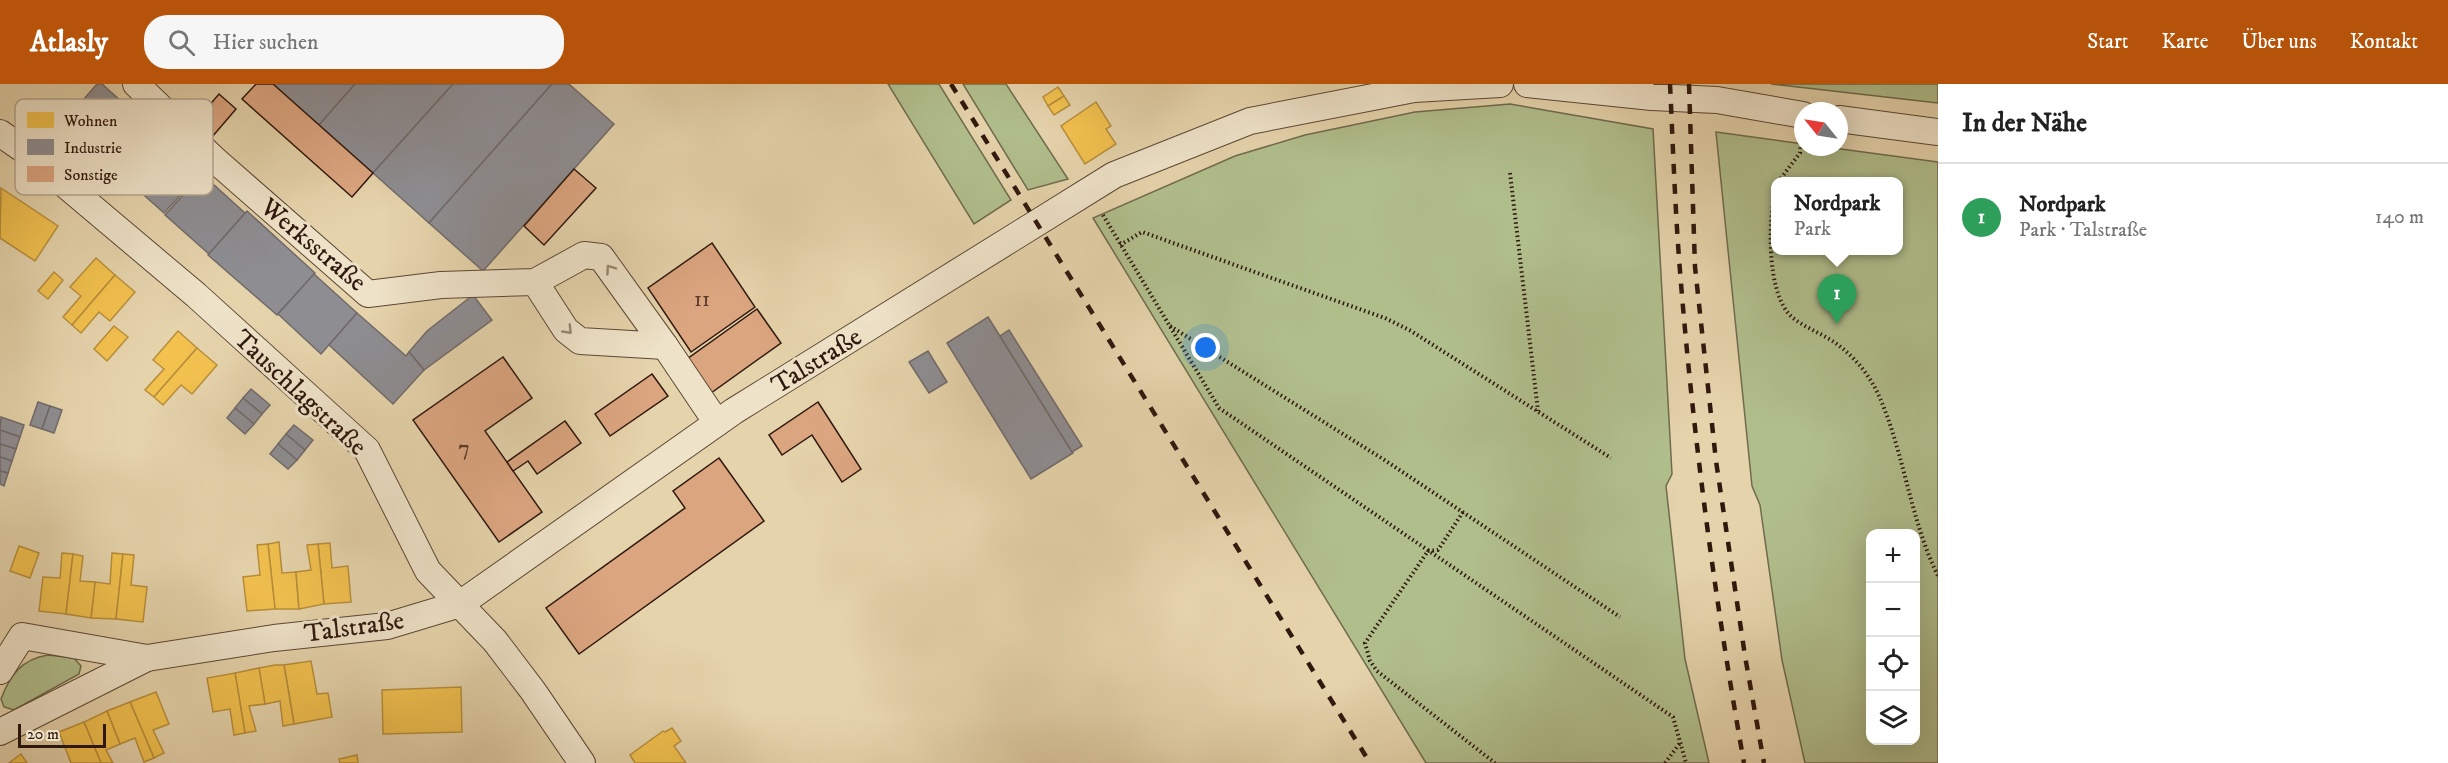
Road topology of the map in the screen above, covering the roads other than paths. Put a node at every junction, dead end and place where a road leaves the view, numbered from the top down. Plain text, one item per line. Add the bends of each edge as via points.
1 (136, 84) edge
2 (1500, 84) edge
3 (1527, 84) edge
4 (152, 99) edge
5 (1848, 120) edge
6 (1794, 123) edge
7 (1938, 132) edge
8 (0, 133) edge
9 (15, 144) edge
10 (213, 158) edge
11 (77, 195) edge
12 (535, 282) junction
13 (665, 346) junction
14 (717, 423) junction
15 (460, 604) junction
16 (11, 632) edge
17 (147, 658) junction
18 (0, 671) edge
19 (0, 732) edge
20 (582, 763) edge

1 - 4 street, Werksstraße
2 - 14 street, Talstraße via 1414,89 1250,121 1114,175
3 - 6 street via 1717,100
5 - 7 street
8 - 9 street, Tauschlagstraße
10 - 12 street, Werksstraße via 368,294 441,285
11 - 15 street, Tauschlagstraße via 196,295 367,450 428,571
12 -> 13 street via 566,330 580,341
13 -> 12 street, Werksstraße via 601,257 584,255
13 - 14 street, Werksstraße
14 - 15 street, Talstraße
15 - 17 street, Talstraße via 387,626 274,638
15 - 20 street, Tauschlagstraße via 495,641
16 - 17 street, Talstraße
16 - 18 street, Talstraße
17 - 19 street, Talstraße

